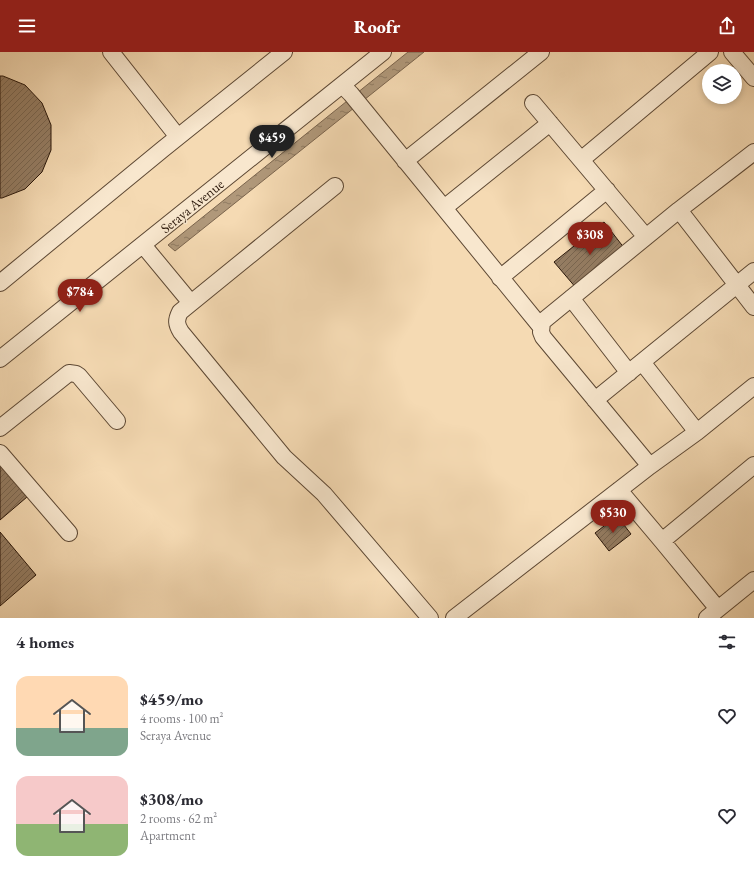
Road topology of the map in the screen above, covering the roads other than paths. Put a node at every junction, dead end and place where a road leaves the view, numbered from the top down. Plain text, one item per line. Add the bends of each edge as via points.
1 (111, 52) edge
2 (284, 52) edge
3 (384, 52) edge
4 (541, 52) edge
5 (710, 52) edge
6 (732, 52) edge
7 (754, 78) edge
8 (346, 89) junction
9 (533, 103) dead end
10 (550, 123) junction
11 (178, 137) junction
12 (754, 152) edge
13 (581, 160) junction
14 (405, 161) junction
15 (336, 186) dead end
16 (607, 190) junction
17 (444, 208) junction
18 (679, 210) junction
19 (646, 237) junction
20 (143, 245) junction
21 (754, 271) edge
22 (500, 278) junction
23 (0, 283) edge
24 (737, 285) junction
25 (571, 298) junction
26 (191, 303) junction
27 (754, 307) edge
28 (541, 327) junction
29 (0, 359) edge
30 (642, 362) junction
31 (629, 373) junction
32 (754, 386) edge
33 (595, 400) junction
34 (117, 421) dead end
35 (0, 428) edge
36 (697, 432) junction
37 (0, 453) edge
38 (754, 465) edge
39 (650, 466) junction
40 (619, 490) junction
41 (69, 533) dead end
42 (662, 541) junction
43 (754, 580) edge
44 (713, 614) edge
45 (430, 618) edge
46 (454, 618) edge

1 - 11 street
2 - 11 street
3 - 8 street, Seraya Avenue
4 - 14 street
5 - 13 street
6 - 7 street
8 - 14 street
8 - 20 street, Seraya Avenue
9 - 10 street
10 - 13 street
10 - 17 street
11 - 23 street
12 - 18 street
13 - 16 street
14 - 17 street
15 - 26 street
16 - 19 street
16 - 22 street
17 - 22 street
18 - 19 street
18 - 24 street
19 - 25 street
20 - 26 street
20 - 29 street, Seraya Avenue
21 - 24 street
22 - 28 street
24 - 27 street
24 - 30 street
25 - 28 street via 542,322
25 - 31 street
26 - 45 street via 177,317 176,322 182,332 284,457 324,494
28 - 33 street via 543,337
30 - 31 street
30 - 36 street
31 - 33 street
32 - 36 street
33 - 39 street
34 - 35 street via 79,376 69,373
36 - 39 street
37 - 41 street
38 - 42 street
39 - 40 street
40 - 42 street
40 - 46 street
42 - 44 street
43 - 44 street

